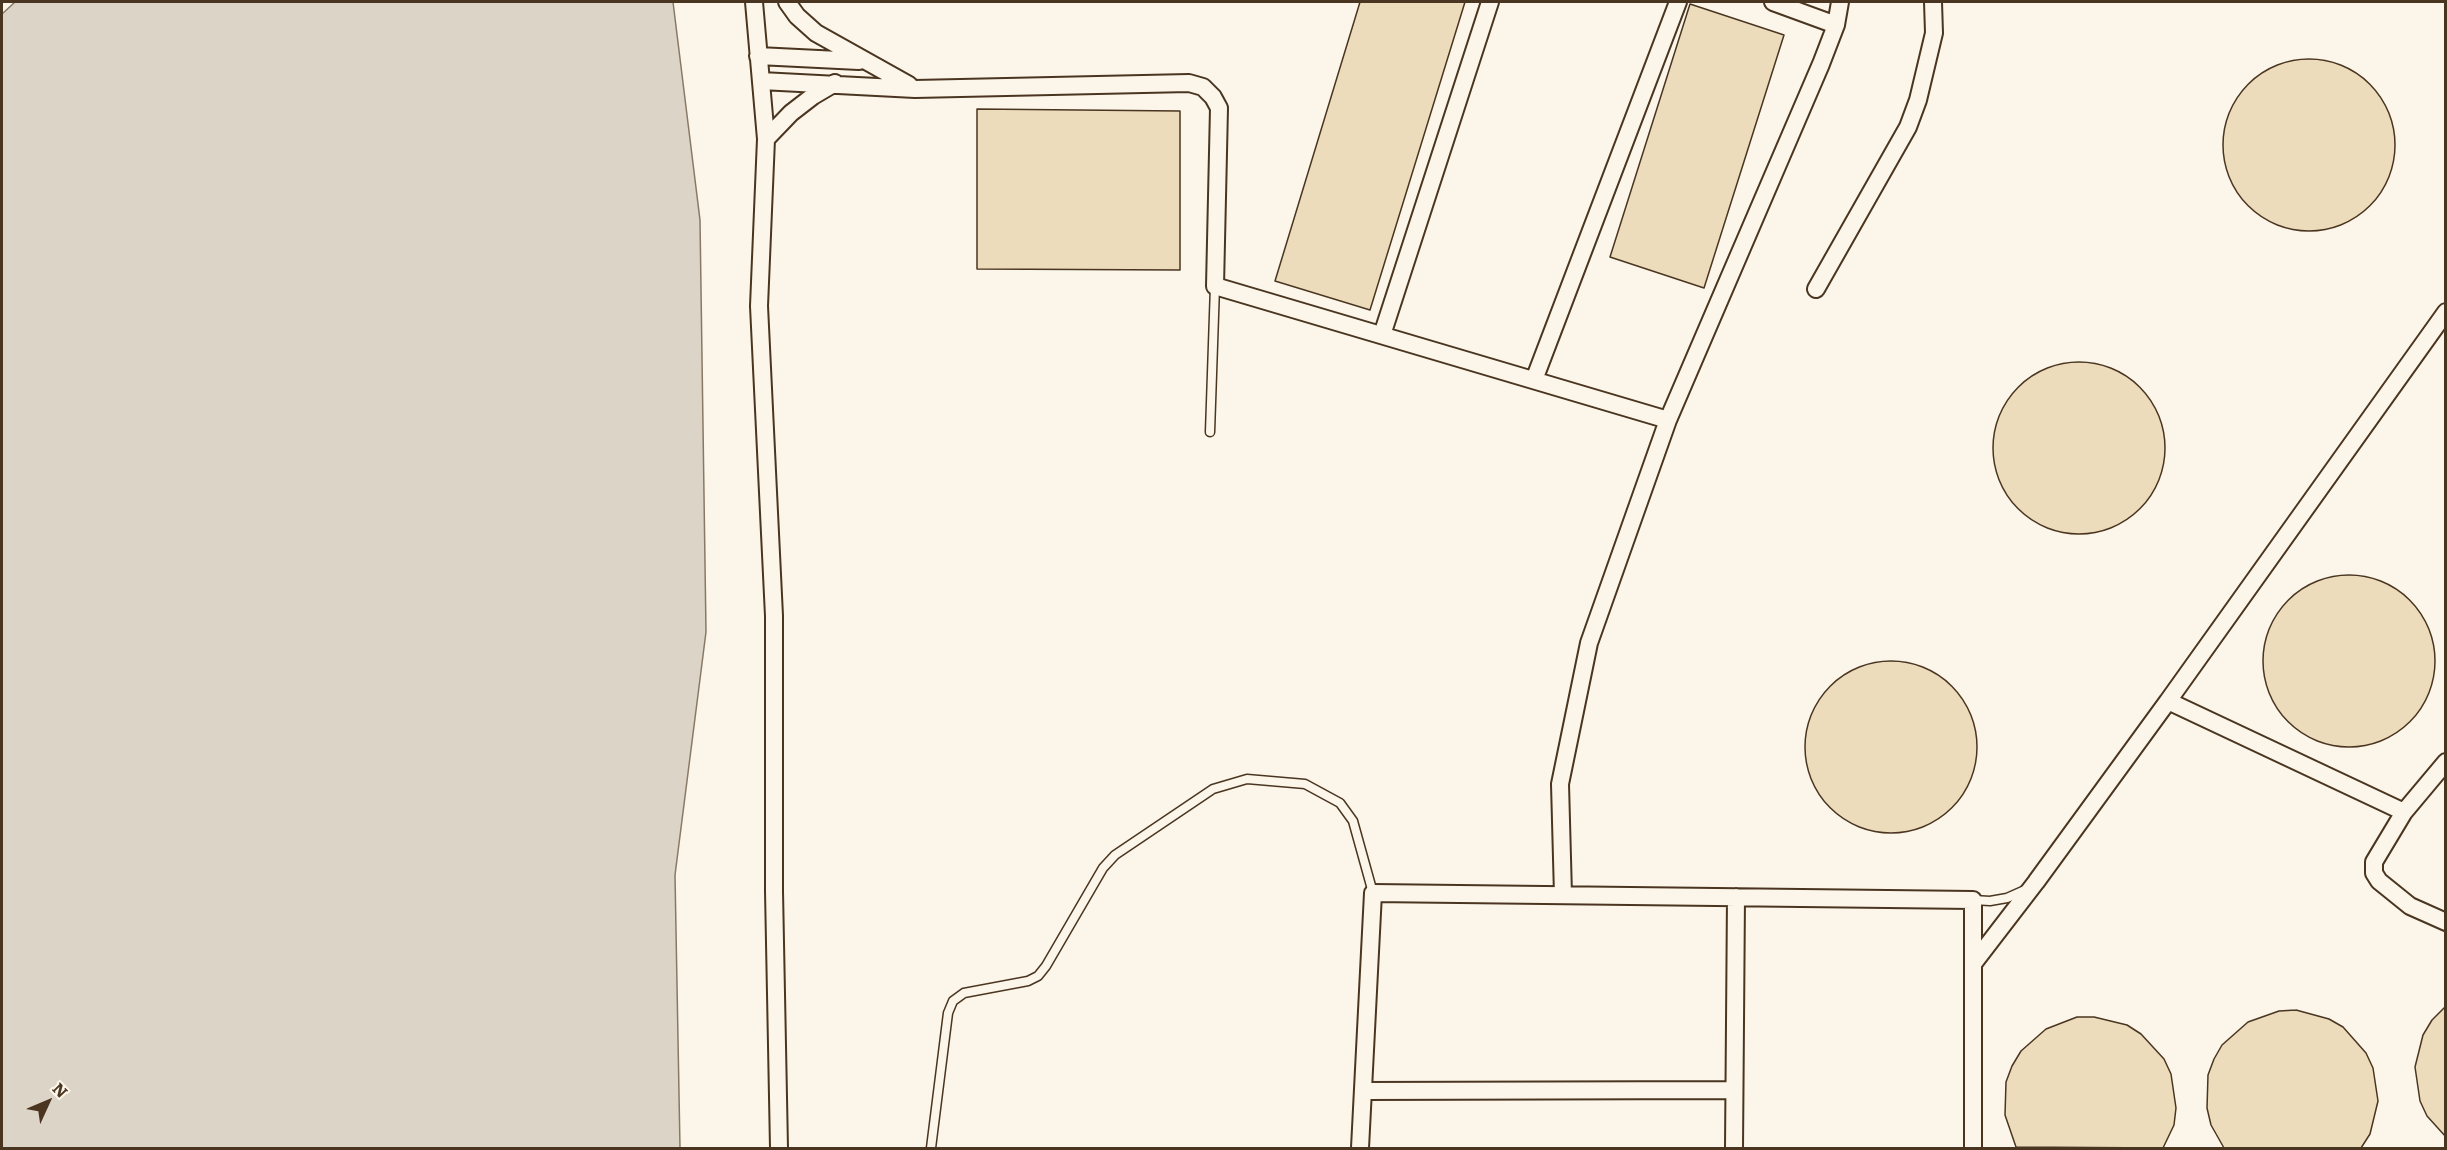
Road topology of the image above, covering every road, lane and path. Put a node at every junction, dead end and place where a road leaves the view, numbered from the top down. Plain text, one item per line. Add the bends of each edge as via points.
1 (754, 2) edge
2 (787, 2) edge
3 (1490, 2) edge
4 (1678, 2) edge
5 (1773, 2) edge
6 (1840, 2) edge
7 (1933, 2) edge
8 (1836, 25) junction
9 (758, 56) junction
10 (863, 62) junction
11 (761, 81) junction
12 (835, 83) junction
13 (915, 89) junction
14 (766, 139) junction
15 (1215, 285) junction
16 (1816, 289) dead end
17 (2445, 312) edge
18 (1382, 335) junction
19 (1534, 380) junction
20 (1668, 420) junction
21 (1210, 432) dead end
22 (2168, 701) junction
23 (2445, 762) edge
24 (2404, 812) junction
25 (2036, 882) junction
26 (1373, 893) junction
27 (1563, 895) junction
28 (1736, 897) junction
29 (1973, 900) junction
30 (2445, 922) edge
31 (1973, 964) junction
32 (1734, 1090) junction
33 (1363, 1091) junction
34 (778, 1149) edge
35 (931, 1149) edge
36 (1360, 1149) edge
37 (1734, 1149) edge
38 (1973, 1149) edge

1 - 9 street
2 - 10 street via 816,33
3 - 18 street
4 - 19 street
5 - 8 street
6 - 8 street
7 - 16 street via 1934,33 1908,128
8 - 20 street
9 - 10 street
9 - 11 street
10 - 13 street
11 - 12 street
11 - 14 street
12 - 13 street
12 - 14 street via 791,113
13 - 15 street via 1189,82 1203,87 1219,108
14 - 34 street via 759,306 774,616
15 - 18 street
15 - 21 lane
17 - 22 street
18 - 19 street
19 - 20 street
20 - 27 street via 1589,643 1560,784
22 - 24 street
22 - 25 street
23 - 24 street
24 - 30 street via 2374,862 2374,873 2410,906
25 - 29 lane via 2007,898
25 - 31 street
26 - 27 street
26 - 33 street
26 - 35 lane via 1353,821 1340,803 1305,784 1247,779 1213,789 1115,855 1103,868 1038,975 1028,981 964,993 953,1001 948,1013
27 - 28 street
28 - 29 street
28 - 32 street
29 - 31 street
31 - 38 street
32 - 33 street
32 - 37 street
33 - 36 street

